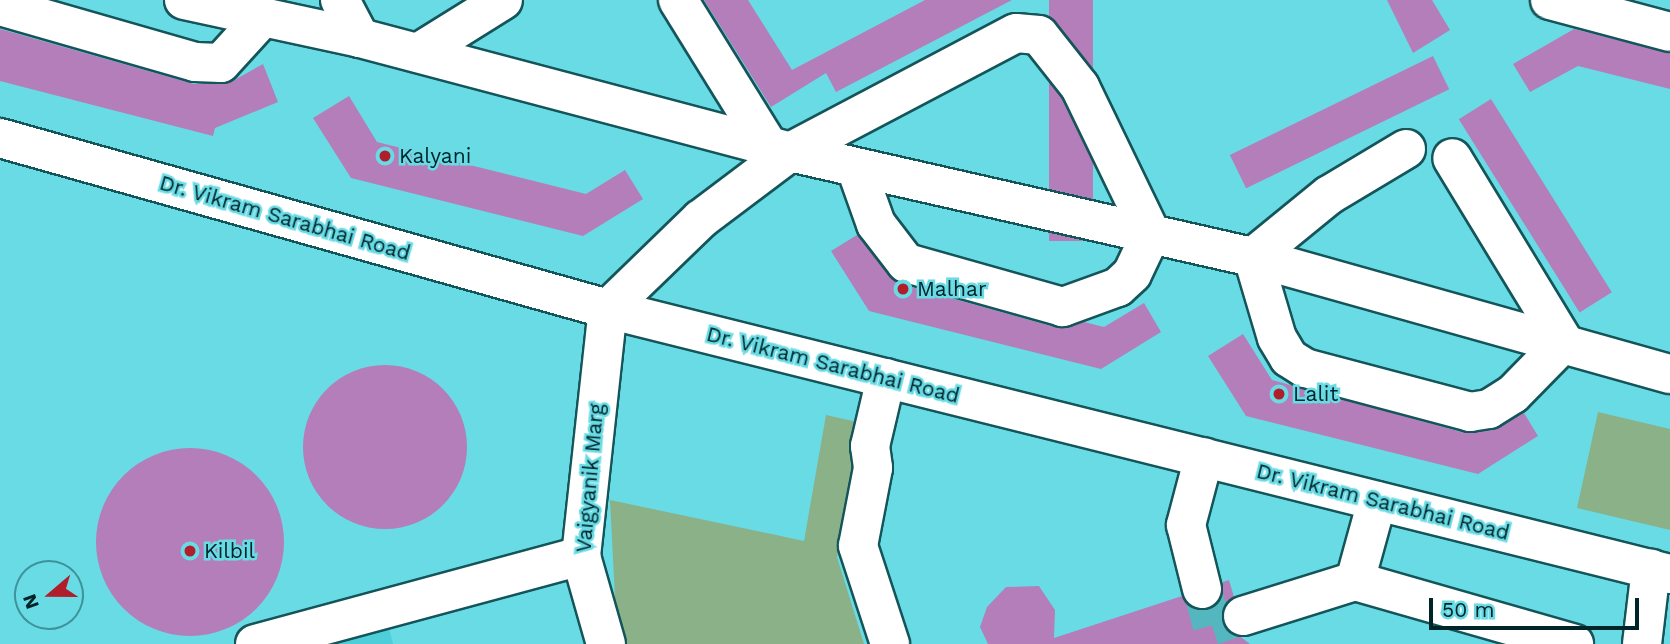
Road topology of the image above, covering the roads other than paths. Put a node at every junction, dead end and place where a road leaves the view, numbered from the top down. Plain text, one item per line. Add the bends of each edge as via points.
1 (184, 0) edge
2 (340, 0) edge
3 (503, 0) edge
4 (678, 0) edge
5 (1550, 0) edge
6 (0, 6) edge
7 (263, 17) junction
8 (1670, 32) edge
9 (360, 38) junction
10 (418, 53) junction
11 (0, 138) edge
12 (780, 149) junction
13 (1406, 149) dead end
14 (1452, 158) dead end
15 (856, 168) junction
16 (1151, 234) junction
17 (1253, 257) junction
18 (608, 309) junction
19 (1564, 342) junction
20 (1670, 342) edge
21 (1630, 363) junction
22 (1670, 374) edge
23 (886, 378) junction
24 (1204, 457) junction
25 (1377, 501) junction
26 (582, 556) junction
27 (1660, 571) edge
28 (1354, 581) junction
29 (1202, 589) tunnel mouth
30 (1243, 616) tunnel mouth
31 (1527, 637) edge
32 (255, 644) edge
33 (606, 644) edge
34 (890, 644) edge
35 (1574, 644) edge
36 (1642, 644) edge

1 - 7 street
2 - 9 street
3 - 10 street
4 - 12 street
5 - 8 street
6 - 7 street via 195,62 221,63
7 - 9 street
9 - 10 street
10 - 12 street
11 - 18 street, Dr. Vikram Sarabhai Road
12 - 15 street
12 - 16 street via 982,46 1016,33 1039,35 1080,87
12 - 18 street
13 - 17 street via 1329,195
14 - 19 street
15 - 16 street
15 - 16 street via 876,224 906,263 1063,307 1118,287 1132,274
16 - 17 street
17 - 19 street
17 - 19 street via 1277,338 1289,358 1305,368 1470,412 1489,410 1513,394
18 - 23 street, Dr. Vikram Sarabhai Road
18 - 26 street, Vaigyanik Marg
19 - 21 street
20 - 21 street
21 - 22 street
23 - 24 street, Dr. Vikram Sarabhai Road
23 - 34 street via 870,446 873,468 859,546
24 - 25 street, Dr. Vikram Sarabhai Road
24 - 29 street via 1186,525
25 - 27 street, Dr. Vikram Sarabhai Road
25 - 28 street
26 - 32 street
26 - 33 street, Vaigyanik Marg
27 - 36 street
28 - 30 street
28 - 31 street
31 - 35 street

